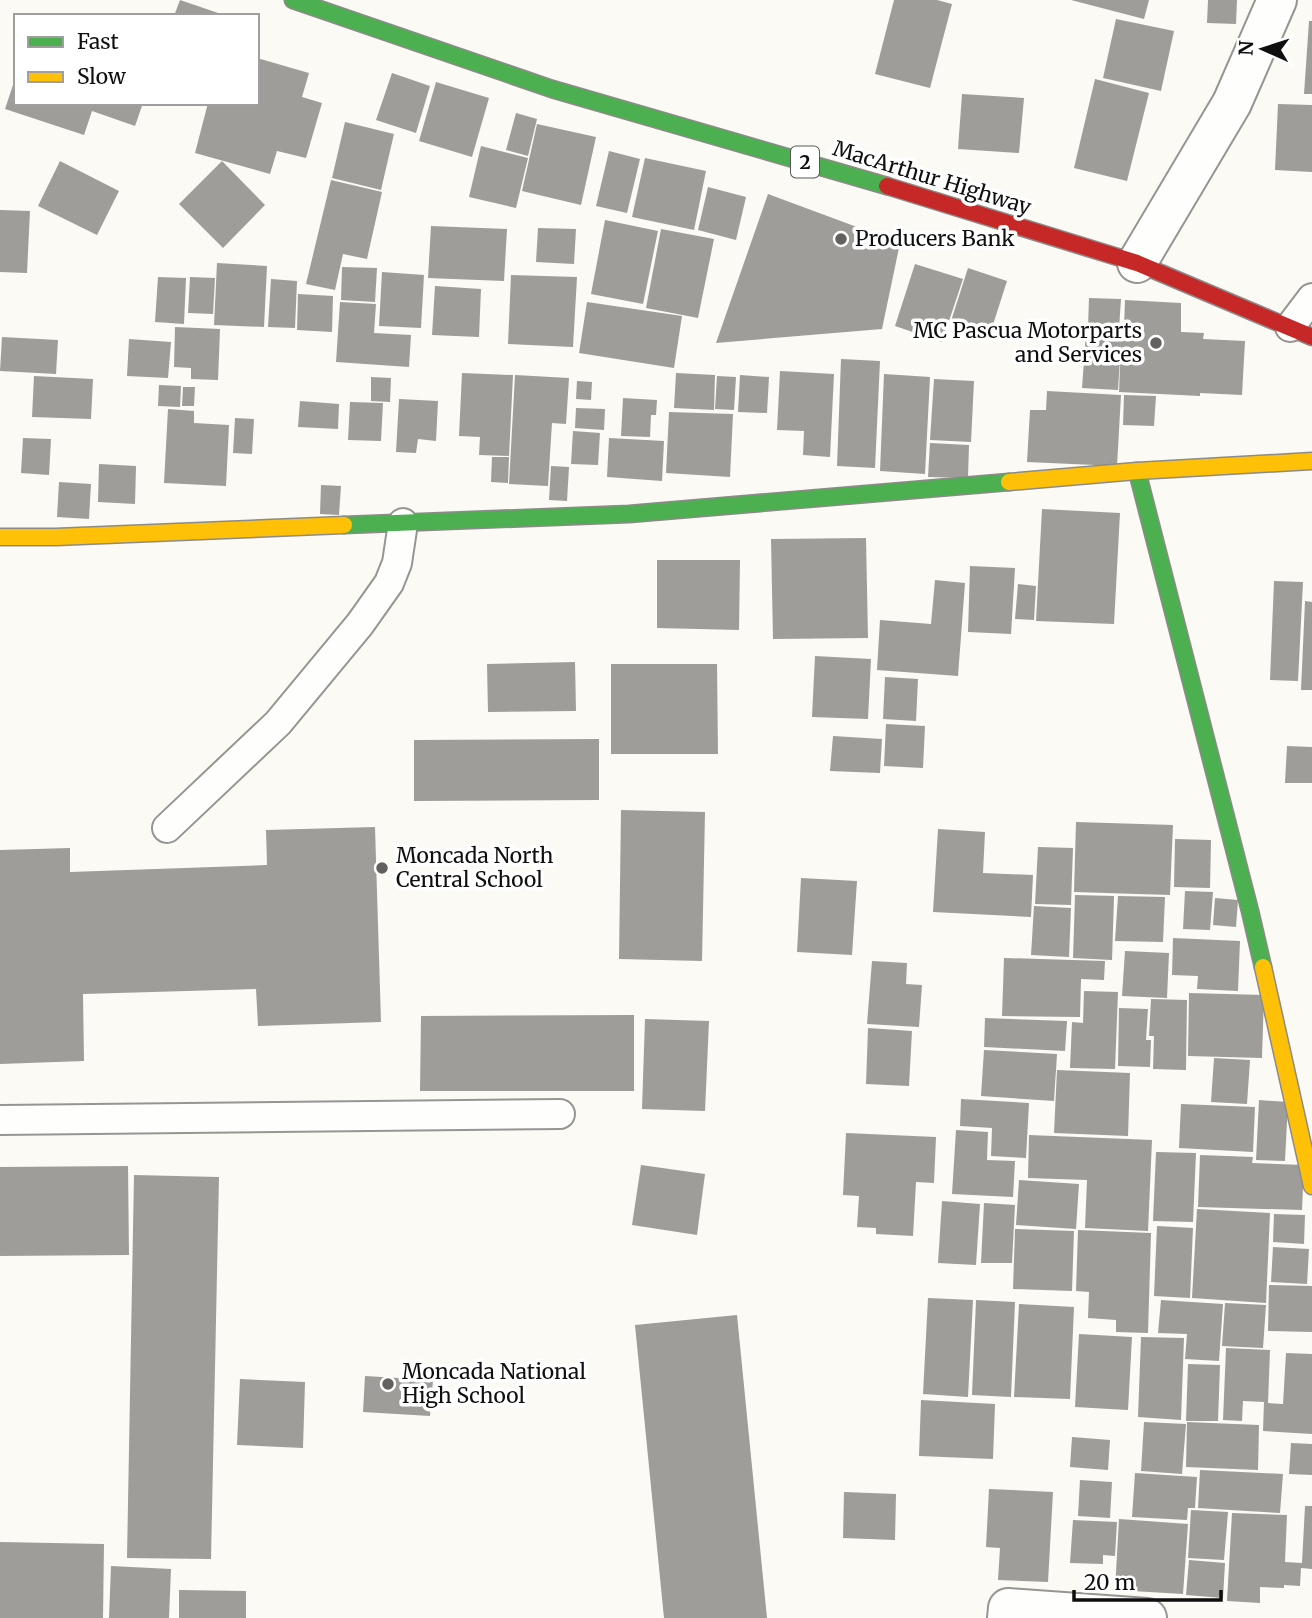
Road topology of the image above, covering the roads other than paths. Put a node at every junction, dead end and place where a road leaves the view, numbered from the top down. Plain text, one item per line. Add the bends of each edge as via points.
1 (293, 0) edge
2 (1277, 0) edge
3 (1137, 263) junction
4 (1312, 298) edge
5 (1301, 332) edge
6 (1312, 461) edge
7 (1137, 471) junction
8 (402, 523) junction
9 (0, 537) edge
10 (167, 828) dead end
11 (560, 1115) dead end
12 (0, 1120) edge
13 (1312, 1186) edge
14 (1007, 1618) edge
15 (1147, 1618) edge

1 - 3 main road, MacArthur Highway / 2 via 552,89
2 - 3 street via 1232,103
3 - 5 main road, MacArthur Highway / 2
4 - 5 lane
6 - 7 main road
7 - 8 main road via 629,514
7 - 13 main road via 1250,911
8 - 9 main road
8 - 10 lane via 389,583 360,624 278,723
11 - 12 lane
14 - 15 street via 1008,1608

